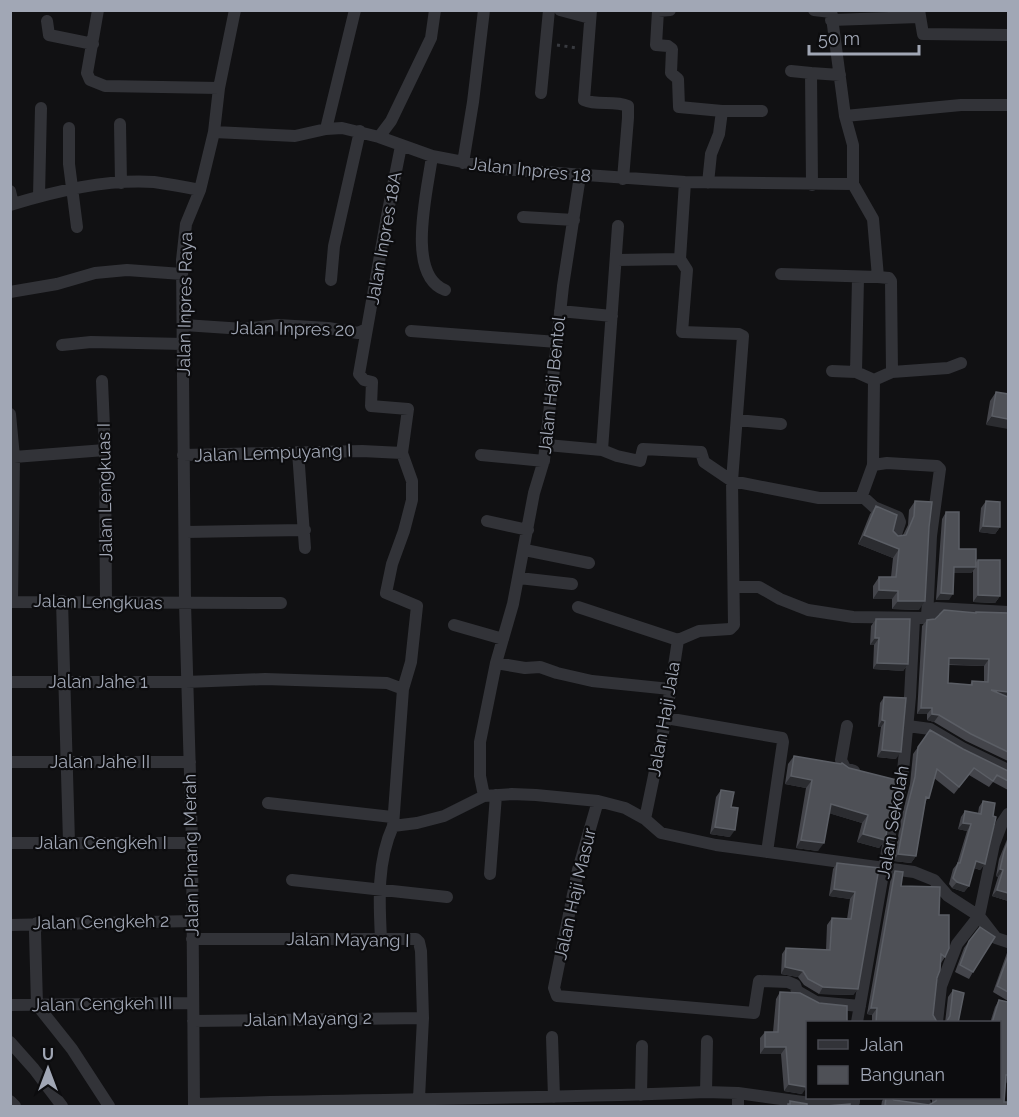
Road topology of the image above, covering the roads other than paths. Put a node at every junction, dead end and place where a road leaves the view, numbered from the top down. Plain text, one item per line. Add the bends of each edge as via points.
1 (98, 10) edge
2 (235, 10) edge
3 (355, 10) edge
4 (435, 10) edge
5 (484, 10) edge
6 (549, 10) edge
7 (560, 10) edge
8 (670, 10) edge
9 (814, 10) edge
10 (590, 14) edge
11 (831, 14) edge
12 (919, 14) edge
13 (47, 21) dead end
14 (1008, 35) edge
15 (93, 44) junction
16 (791, 71) dead end
17 (811, 73) junction
18 (840, 75) junction
19 (219, 88) junction
20 (541, 93) dead end
21 (1008, 105) edge
22 (41, 108) dead end
23 (722, 111) junction
24 (762, 111) dead end
25 (845, 116) junction
26 (120, 124) dead end
27 (69, 128) dead end
28 (326, 129) junction
29 (360, 131) junction
30 (214, 132) junction
31 (379, 137) junction
32 (401, 146) junction
33 (431, 162) junction
34 (463, 163) junction
35 (580, 176) junction
36 (623, 178) junction
37 (685, 182) junction
38 (121, 183) junction
39 (708, 183) junction
40 (853, 184) junction
41 (812, 185) junction
42 (74, 189) junction
43 (200, 190) junction
44 (10, 191) edge
45 (39, 196) junction
46 (12, 205) edge
47 (524, 217) dead end
48 (574, 220) junction
49 (618, 226) dead end
50 (77, 227) dead end
51 (680, 259) junction
52 (616, 260) junction
53 (182, 274) junction
54 (781, 274) dead end
55 (878, 277) junction
56 (858, 278) junction
57 (331, 280) dead end
58 (446, 290) dead end
59 (10, 292) edge
60 (560, 311) junction
61 (612, 316) junction
62 (184, 325) junction
63 (366, 329) junction
64 (411, 331) dead end
65 (557, 342) junction
66 (184, 344) junction
67 (62, 345) dead end
68 (962, 363) dead end
69 (832, 371) dead end
70 (856, 372) junction
71 (892, 372) junction
72 (874, 380) junction
73 (102, 381) dead end
74 (10, 414) edge
75 (737, 420) junction
76 (781, 424) dead end
77 (547, 445) junction
78 (105, 450) junction
79 (602, 450) junction
80 (298, 452) junction
81 (402, 453) junction
82 (183, 456) junction
83 (481, 456) dead end
84 (14, 457) junction
85 (544, 461) junction
86 (873, 465) junction
87 (732, 481) junction
88 (862, 496) junction
89 (487, 522) dead end
90 (305, 530) junction
91 (528, 530) junction
92 (186, 532) junction
93 (895, 537) edge
94 (305, 548) dead end
95 (525, 550) junction
96 (589, 563) dead end
97 (519, 578) junction
98 (572, 584) dead end
99 (734, 587) junction
100 (62, 601) junction
101 (11, 602) edge
102 (106, 602) junction
103 (185, 603) junction
104 (281, 603) dead end
105 (578, 608) dead end
106 (1008, 612) edge
107 (920, 618) junction
108 (454, 625) dead end
109 (503, 639) junction
110 (678, 640) junction
111 (496, 663) junction
112 (64, 681) junction
113 (10, 682) edge
114 (186, 682) junction
115 (403, 689) junction
116 (670, 689) junction
117 (666, 718) junction
118 (847, 726) dead end
119 (908, 726) junction
120 (66, 761) junction
121 (10, 762) edge
122 (190, 762) junction
123 (1008, 770) edge
124 (868, 774) edge
125 (490, 796) junction
126 (598, 801) junction
127 (268, 803) dead end
128 (1008, 814) edge
129 (645, 819) junction
130 (393, 822) junction
131 (69, 842) junction
132 (10, 843) edge
133 (192, 843) junction
134 (767, 852) junction
135 (885, 869) junction
136 (490, 874) dead end
137 (292, 880) dead end
138 (378, 889) junction
139 (447, 897) dead end
140 (979, 916) junction
141 (192, 921) junction
142 (10, 925) edge
143 (36, 928) junction
144 (192, 939) junction
145 (381, 939) junction
146 (1008, 942) edge
147 (193, 1003) junction
148 (10, 1005) edge
149 (37, 1005) junction
150 (860, 1006) junction
151 (423, 1018) junction
152 (193, 1021) junction
153 (856, 1021) edge
154 (937, 1021) edge
155 (552, 1037) dead end
156 (708, 1041) dead end
157 (10, 1042) edge
158 (642, 1046) dead end
159 (706, 1092) junction
160 (738, 1093) junction
161 (641, 1095) junction
162 (554, 1097) junction
163 (899, 1099) edge
164 (655, 1100) edge
165 (854, 1100) edge
166 (10, 1101) edge
167 (428, 1101) edge
168 (579, 1101) edge
169 (925, 1102) edge
170 (506, 1103) edge
171 (349, 1104) edge
172 (194, 1105) edge
173 (272, 1105) edge
174 (810, 1105) edge
175 (15, 1107) edge
176 (62, 1107) edge
177 (109, 1107) edge
178 (738, 1107) edge

1 - 15 street
2 - 19 street, Jalan Inpres Raya
3 - 28 street
4 - 31 street via 431,38 391,121
5 - 34 street
6 - 20 street
7 - 10 street
8 - 23 street via 658,11 656,45 672,49 671,73 678,79 680,107
9 - 11 street
10 - 36 street via 584,100 628,106
11 - 12 street
11 - 18 street
12 - 14 street via 924,34
13 - 15 street via 49,35
15 - 19 street via 87,73 90,80 105,86
16 - 17 street
17 - 18 street
17 - 41 street
18 - 25 street
19 - 30 street, Jalan Inpres Raya
21 - 25 street via 962,105
22 - 45 street
23 - 24 street
23 - 39 street
25 - 40 street via 853,145
26 - 38 street
27 - 42 street
28 - 29 street, Jalan Inpres 18
28 - 30 street, Jalan Inpres 18 via 295,136
29 - 31 street, Jalan Inpres 18
29 - 57 street via 334,246
30 - 43 street, Jalan Inpres Raya
31 - 32 street, Jalan Inpres 18
32 - 33 street, Jalan Inpres 18
32 - 63 street, Jalan Inpres 18A
33 - 34 street, Jalan Inpres 18
33 - 58 street via 421,242 423,262 432,281
34 - 35 street, Jalan Inpres 18
35 - 36 street, Jalan Inpres 18
35 - 48 street, Jalan Haji Bentol
36 - 37 street, Jalan Inpres 18
37 - 39 street, Jalan Inpres 18
37 - 51 street
38 - 42 street
38 - 43 street via 154,182
39 - 41 street, Jalan Inpres 18
40 - 41 street, Jalan Inpres 18
40 - 55 street via 873,219
42 - 45 street
42 - 50 street
43 - 53 street, Jalan Inpres Raya via 186,224
44 - 46 street
45 - 46 street
47 - 48 street
48 - 60 street, Jalan Haji Bentol
49 - 52 street
51 - 52 street
51 - 75 street, Jalan Haji Jala via 687,270 683,333 743,335
52 - 61 street
53 - 59 street via 127,270 95,273
53 - 62 street, Jalan Inpres Raya
54 - 56 street
55 - 56 street
55 - 71 street via 891,281
56 - 70 street
60 - 61 street
60 - 65 street, Jalan Haji Bentol
61 - 79 street
62 - 63 street, Jalan Inpres 20 via 244,329 278,325 358,333
62 - 66 street, Jalan Inpres Raya
63 - 81 street, Jalan Inpres 18A via 359,374 372,382 371,406 408,409
64 - 65 street
65 - 77 street, Jalan Haji Bentol
66 - 67 street
66 - 82 street, Jalan Inpres Raya
68 - 71 street via 948,368
69 - 70 street
70 - 72 street
71 - 72 street
72 - 86 street
73 - 78 street, Jalan Lengkuas I
74 - 84 street
75 - 76 street
75 - 87 street, Jalan Haji Jala
77 - 79 street
77 - 85 street, Jalan Haji Bentol
78 - 84 street
78 - 102 street, Jalan Lengkuas I
79 - 87 street via 640,461 643,449 701,452 704,462
80 - 81 street, Jalan Lempuyang I
80 - 82 street, Jalan Lempuyang I
80 - 90 street
81 - 115 street via 412,481 412,500 386,593 417,606 411,662
82 - 92 street, Jalan Inpres Raya
83 - 85 street
84 - 101 street
85 - 91 street, Jalan Haji Bentol
86 - 88 street
86 - 107 street, Jalan Sekolah via 910,464 940,469
87 - 88 street via 819,498 857,500
87 - 99 street, Jalan Haji Jala
88 - 93 street via 874,507 898,517
89 - 91 street
90 - 92 street
90 - 94 street
91 - 95 street, Jalan Haji Bentol
92 - 103 street, Jalan Inpres Raya
95 - 96 street
95 - 97 street, Jalan Haji Bentol
97 - 98 street
97 - 109 street, Jalan Haji Bentol
99 - 107 street via 759,587 808,610 853,617
99 - 110 street, Jalan Haji Jala via 730,629 699,631
100 - 101 street, Jalan Lengkuas
100 - 102 street, Jalan Lengkuas
100 - 112 street
102 - 103 street, Jalan Lengkuas
103 - 104 street, Jalan Lengkuas
103 - 114 street, Jalan Pinang Merah
105 - 110 street
106 - 107 street via 936,608
107 - 119 street, Jalan Sekolah
108 - 109 street
109 - 111 street, Jalan Haji Bentol
110 - 116 street, Jalan Haji Jala
111 - 116 street via 540,667 592,681
111 - 125 street, Jalan Haji Bentol via 480,742 480,776
112 - 113 street, Jalan Jahe 1
112 - 114 street, Jalan Jahe 1
112 - 120 street
114 - 115 street, Jalan Jahe 1 via 265,679 387,683
114 - 122 street, Jalan Pinang Merah
115 - 130 street
116 - 117 street, Jalan Haji Jala
117 - 129 street, Jalan Haji Jala
117 - 134 street via 782,738
118 - 124 street via 842,765
119 - 123 street via 930,729
119 - 135 street, Jalan Sekolah via 896,781
120 - 121 street, Jalan Jahe II
120 - 122 street, Jalan Jahe II
120 - 131 street
122 - 133 street, Jalan Pinang Merah
125 - 126 street via 536,795
125 - 130 street via 444,816
125 - 136 street, Jalan Haji Bentol
126 - 129 street via 625,808
126 - 150 street, Jalan Haji Masur via 578,870 554,988 557,996 754,1013 759,981 788,982 816,1002
127 - 130 street
128 - 140 street via 994,843
129 - 134 street via 672,836
130 - 138 street
131 - 132 street, Jalan Cengkeh I
131 - 133 street, Jalan Cengkeh I
133 - 141 street, Jalan Pinang Merah
134 - 135 street
135 - 140 street via 914,872 934,880 948,896
135 - 150 street, Jalan Sekolah
137 - 138 street
138 - 139 street
138 - 145 street
140 - 146 street via 996,938
140 - 154 street via 957,944 941,986
141 - 143 street, Jalan Cengkeh 2
141 - 144 street, Jalan Pinang Merah
142 - 143 street, Jalan Cengkeh 2
143 - 149 street
144 - 145 street, Jalan Mayang I
144 - 147 street, Jalan Pinang Merah
145 - 151 street, Jalan Mayang I via 409,937 419,942
147 - 149 street, Jalan Cengkeh III
147 - 152 street, Jalan Pinang Merah
148 - 149 street, Jalan Cengkeh III
149 - 177 street via 72,1049
150 - 153 street, Jalan Sekolah
151 - 152 street, Jalan Mayang 2
151 - 167 street, Jalan Mayang I
152 - 172 street, Jalan Pinang Merah
155 - 162 street
156 - 159 street
157 - 176 street
158 - 161 street
159 - 160 street
159 - 164 street
160 - 174 street
160 - 178 street
161 - 164 street
161 - 168 street
162 - 168 street
162 - 170 street
163 - 169 street
165 - 174 street
166 - 175 street
167 - 170 street
167 - 171 street
171 - 173 street
172 - 173 street

